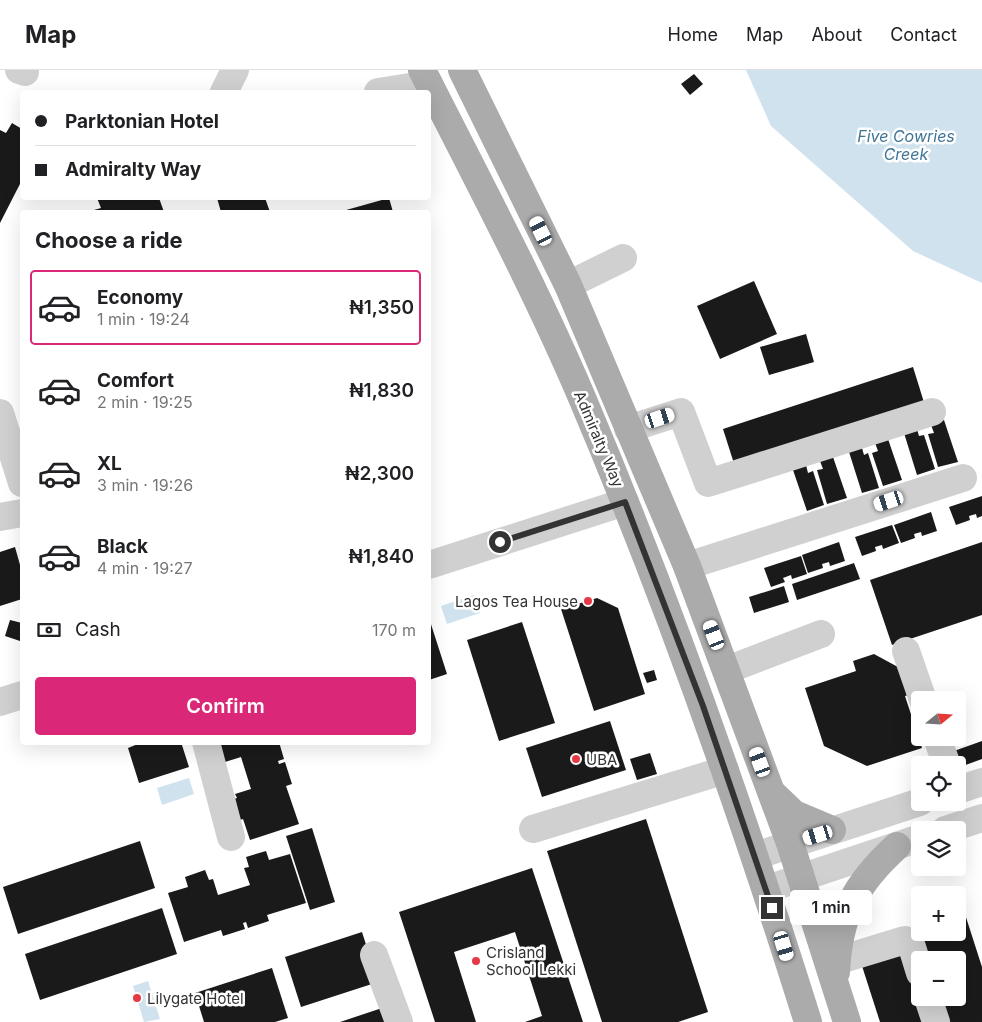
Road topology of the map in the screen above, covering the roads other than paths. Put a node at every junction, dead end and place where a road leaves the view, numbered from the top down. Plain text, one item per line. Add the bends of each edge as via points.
1 (235, 70) edge
2 (462, 70) edge
3 (426, 77) edge
4 (225, 90) edge
5 (384, 90) edge
6 (624, 258) dead end
7 (568, 285) junction
8 (932, 412) dead end
9 (0, 413) edge
10 (628, 428) junction
11 (20, 477) edge
12 (963, 478) dead end
13 (625, 502) junction
14 (20, 512) edge
15 (0, 517) edge
16 (431, 564) edge
17 (687, 566) junction
18 (821, 634) dead end
19 (906, 651) dead end
20 (727, 670) junction
21 (921, 691) edge
22 (20, 696) edge
23 (0, 702) edge
24 (207, 745) edge
25 (725, 770) junction
26 (982, 782) edge
27 (966, 787) edge
28 (771, 793) junction
29 (911, 805) edge
30 (982, 818) edge
31 (966, 823) edge
32 (533, 829) dead end
33 (832, 830) junction
34 (231, 837) dead end
35 (908, 842) edge
36 (790, 844) junction
37 (755, 856) junction
38 (802, 878) junction
39 (766, 889) junction
40 (913, 951) edge
41 (374, 954) dead end
42 (836, 972) junction
43 (931, 1006) edge
44 (399, 1022) edge
45 (808, 1022) edge
46 (847, 1022) edge
47 (936, 1022) edge

1 - 4 street
2 - 7 main road, Admiralty Way
3 - 5 street
3 - 13 main road, Admiralty Way via 540,307
6 - 7 street
7 - 10 main road, Admiralty Way
8 - 10 street via 708,484 681,412
9 - 11 street
10 - 17 main road, Admiralty Way
12 - 17 street
13 - 16 street
13 - 25 main road, Admiralty Way
14 - 15 street
17 - 20 main road, Admiralty Way
18 - 20 street
19 - 21 street
20 - 28 main road, Admiralty Way
22 - 23 street
24 - 34 street
25 - 32 street
25 - 37 main road, Admiralty Way
26 - 27 street
28 - 33 main road via 794,814
28 - 36 main road, Admiralty Way
29 - 33 street
30 - 31 street
33 - 36 street
35 - 38 street
35 - 42 main road via 877,864 854,894 838,941
36 - 37 street
36 - 38 main road, Admiralty Way
37 - 39 main road, Admiralty Way
38 - 39 street
38 - 42 main road, Admiralty Way
39 - 45 main road, Admiralty Way
40 - 42 street via 905,940
41 - 44 street
42 - 46 main road, Admiralty Way
43 - 47 street

